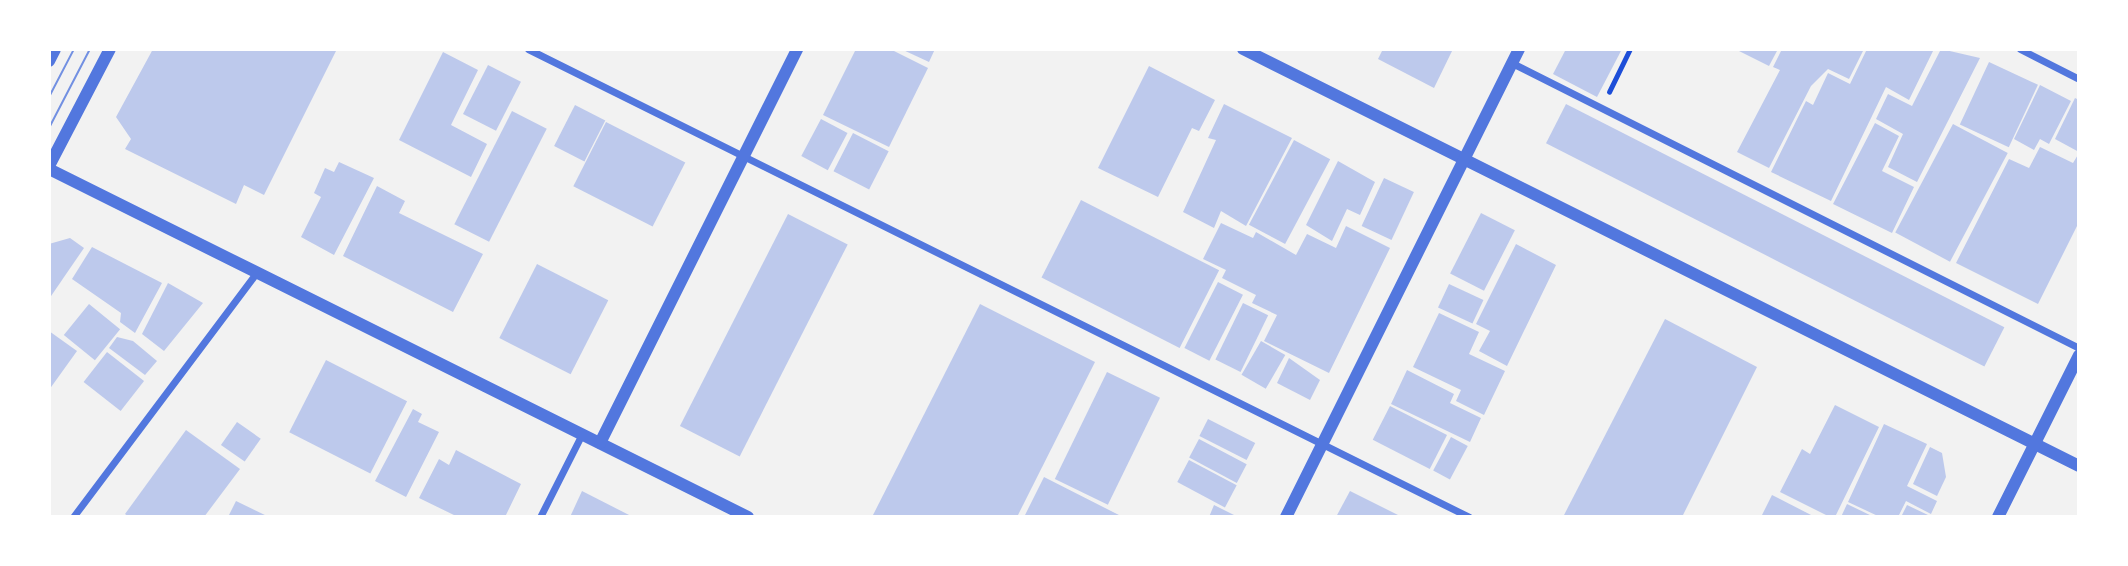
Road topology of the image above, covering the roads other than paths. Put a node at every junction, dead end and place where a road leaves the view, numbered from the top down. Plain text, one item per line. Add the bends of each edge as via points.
1 (55, 49) edge
2 (110, 49) edge
3 (528, 49) edge
4 (797, 49) edge
5 (1242, 49) edge
6 (1519, 49) edge
7 (2020, 49) edge
8 (49, 61) edge
9 (1512, 63) junction
10 (2079, 79) edge
11 (743, 156) junction
12 (1464, 160) junction
13 (49, 167) edge
14 (258, 270) junction
15 (2079, 348) edge
16 (2079, 355) edge
17 (582, 434) junction
18 (600, 443) junction
19 (1323, 443) junction
20 (2035, 444) junction
21 (2079, 466) edge
22 (74, 517) edge
23 (540, 517) edge
24 (748, 517) edge
25 (1286, 517) edge
26 (1469, 517) edge
27 (1998, 517) edge

1 - 8 street
2 - 13 street
3 - 11 street
4 - 11 street
5 - 12 street
6 - 9 street
7 - 10 street
9 - 12 street
9 - 15 street
11 - 18 street
11 - 19 street
12 - 19 street
12 - 20 street
13 - 14 street
14 - 17 street
14 - 22 street
16 - 20 street
17 - 18 street
17 - 23 street
18 - 24 street
19 - 25 street
19 - 26 street
20 - 21 street
20 - 27 street

